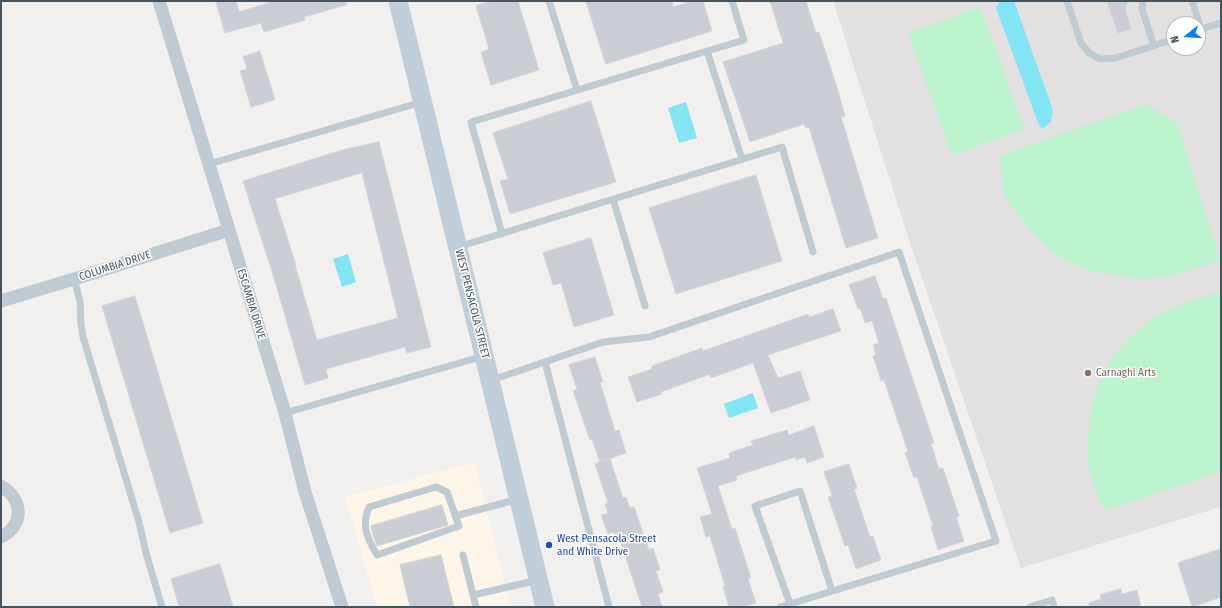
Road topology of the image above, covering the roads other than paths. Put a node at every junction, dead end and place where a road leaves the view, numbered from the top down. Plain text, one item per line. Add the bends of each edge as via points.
1 (159, 1) edge
2 (398, 1) edge
3 (549, 1) edge
4 (732, 1) edge
5 (1067, 1) edge
6 (1143, 1) edge
7 (1192, 1) edge
8 (1196, 16) edge
9 (1221, 23) edge
10 (1206, 28) edge
11 (1166, 42) edge
12 (1154, 46) junction
13 (707, 51) junction
14 (577, 90) junction
15 (423, 102) junction
16 (742, 159) junction
17 (209, 164) junction
18 (613, 199) junction
19 (229, 230) junction
20 (502, 234) junction
21 (458, 247) junction
22 (813, 252) dead end
23 (74, 279) junction
24 (1, 301) edge
25 (645, 306) dead end
26 (484, 356) junction
27 (545, 362) junction
28 (490, 380) junction
29 (285, 413) junction
30 (1, 486) edge
31 (519, 499) junction
32 (455, 516) junction
33 (1, 537) edge
34 (463, 555) dead end
35 (539, 580) junction
36 (832, 591) junction
37 (473, 595) junction
38 (790, 604) junction
39 (162, 607) edge
40 (342, 607) edge
41 (476, 607) edge
42 (545, 607) edge
43 (609, 607) edge
44 (780, 607) edge
45 (1030, 607) edge
46 (1054, 607) edge

1 - 17 street, ESCAMBIA DRIVE
2 - 15 main road, WEST PENSACOLA STREET
3 - 14 lane
4 - 13 lane via 744,40
5 - 12 lane via 1081,43 1089,53 1100,59 1116,58
6 - 12 lane via 1142,9
7 - 8 lane
9 - 10 lane
11 - 12 lane
13 - 14 lane
13 - 16 lane
14 - 20 lane via 471,122
15 - 17 lane
15 - 21 main road, WEST PENSACOLA STREET
16 - 18 lane
16 - 22 lane via 782,147
17 - 19 street, ESCAMBIA DRIVE
18 - 20 lane
18 - 25 lane
19 - 23 street, COLUMBIA DRIVE
19 - 29 street, ESCAMBIA DRIVE
20 - 21 lane
21 - 26 main road, WEST PENSACOLA STREET
23 - 24 street, COLUMBIA DRIVE
23 - 39 lane via 80,301 83,336 140,522
26 - 28 main road, WEST PENSACOLA STREET
26 - 29 lane
27 - 28 lane
27 - 36 lane via 603,342 649,336 899,252 996,541
27 - 43 lane
28 - 31 main road, WEST PENSACOLA STREET
29 - 40 street, ESCAMBIA DRIVE via 305,492
30 - 33 street via 15,499 18,518 8,534
31 - 32 lane
31 - 35 main road, WEST PENSACOLA STREET
32 - 32 lane via 447,492 436,487 369,507 364,526 377,555 459,526
34 - 37 lane
35 - 37 lane
35 - 42 main road, WEST PENSACOLA STREET
36 - 38 lane
36 - 38 lane via 800,491 755,506
37 - 41 lane
38 - 44 lane
45 - 46 lane via 1052,600

